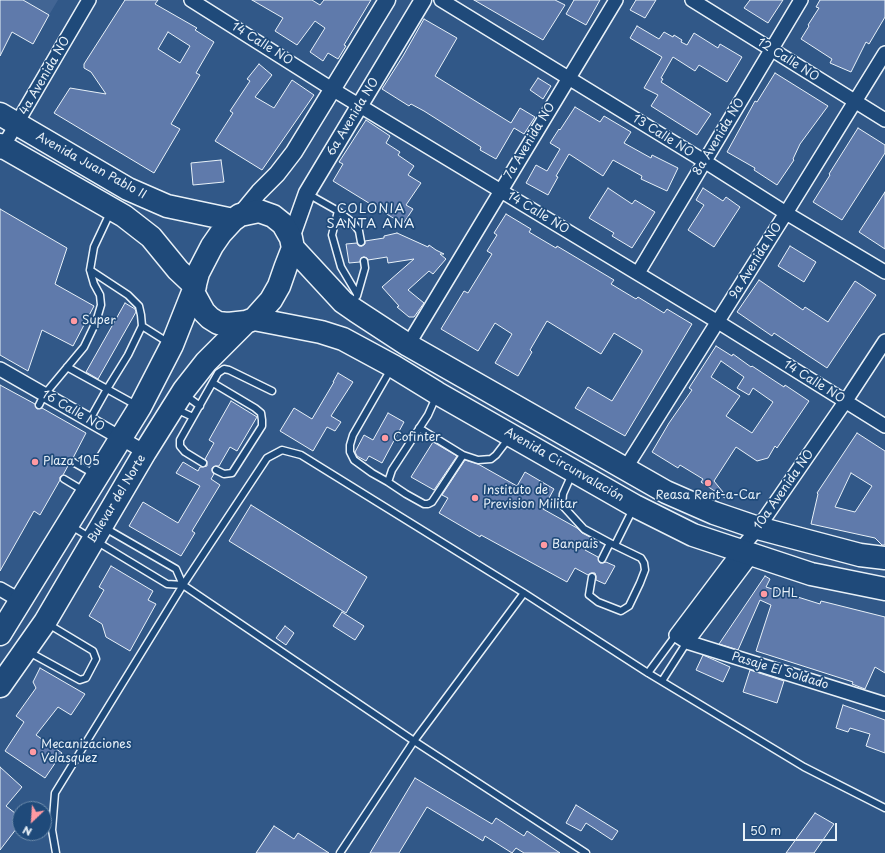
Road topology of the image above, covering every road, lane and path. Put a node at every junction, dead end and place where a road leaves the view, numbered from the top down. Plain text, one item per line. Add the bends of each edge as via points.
1 (89, 0) edge
2 (191, 0) edge
3 (387, 0) edge
4 (423, 0) edge
5 (441, 0) edge
6 (616, 0) edge
7 (692, 0) edge
8 (801, 0) edge
9 (772, 50) junction
10 (885, 53) edge
11 (569, 78) junction
12 (332, 89) junction
13 (855, 101) junction
14 (360, 105) junction
15 (8, 119) edge
16 (885, 120) edge
17 (1, 148) edge
18 (704, 161) junction
19 (501, 190) junction
20 (307, 193) junction
21 (112, 209) junction
22 (338, 211) junction
23 (786, 213) junction
24 (236, 218) junction
25 (361, 242) dead end
26 (292, 243) junction
27 (364, 261) dead end
28 (90, 270) junction
29 (885, 272) edge
30 (638, 273) junction
31 (194, 289) junction
32 (357, 302) junction
33 (250, 321) junction
34 (718, 322) junction
35 (142, 326) junction
36 (885, 341) edge
37 (172, 345) junction
38 (408, 345) junction
39 (393, 366) junction
40 (67, 367) junction
41 (0, 370) edge
42 (213, 383) junction
43 (107, 389) junction
44 (184, 390) junction
45 (272, 391) dead end
46 (437, 393) junction
47 (42, 400) junction
48 (845, 402) junction
49 (200, 406) junction
50 (140, 407) junction
51 (172, 411) junction
52 (193, 417) junction
53 (89, 420) junction
54 (885, 426) edge
55 (419, 428) junction
56 (511, 435) junction
57 (120, 438) junction
58 (145, 452) junction
59 (462, 454) junction
60 (73, 462) dead end
61 (203, 462) dead end
62 (625, 469) junction
63 (216, 470) dead end
64 (574, 471) junction
65 (64, 479) dead end
66 (388, 482) junction
67 (92, 484) junction
68 (635, 506) junction
69 (68, 524) junction
70 (758, 528) junction
71 (98, 533) junction
72 (612, 544) junction
73 (746, 552) junction
74 (885, 558) edge
75 (602, 560) dead end
76 (592, 577) dead end
77 (183, 585) junction
78 (0, 589) edge
79 (885, 589) edge
80 (524, 593) junction
81 (21, 601) junction
82 (45, 622) junction
83 (0, 634) edge
84 (682, 638) junction
85 (26, 650) junction
86 (648, 673) junction
87 (662, 681) junction
88 (0, 686) edge
89 (885, 704) edge
90 (414, 741) junction
91 (885, 808) edge
92 (56, 853) edge
93 (340, 853) edge
94 (586, 853) edge

1 - 15 street, 4a Avenida NO
2 - 12 street, 14 Calle NO
3 - 12 street
4 - 14 street, 6a Avenida NO
5 - 11 street, 13 Calle NO
6 - 11 street, 7a Avenida NO
7 - 9 street, 12 Calle NO
8 - 9 street, 8a Avenida NO
9 - 13 street, 12 Calle NO
9 - 18 street, 8a Avenida NO
10 - 13 street, 9a Avenida NO
11 - 18 street, 13 Calle NO
11 - 19 street, 7a Avenida NO
12 - 14 street, 14 Calle NO
12 - 24 street via 294,152
13 - 16 street, 12 Calle NO
13 - 23 street, 9a Avenida NO
14 - 19 street, 14 Calle NO
14 - 20 street, 6a Avenida NO
15 - 17 street, 4a Avenida NO
15 - 24 highway, Avenida Juan Pablo II via 128,189 167,206
17 - 21 highway
18 - 23 street, 13 Calle NO
18 - 30 street, 8a Avenida NO
19 - 30 street, 14 Calle NO
19 - 38 street, 7a Avenida NO
20 - 22 lane
20 - 26 street, 6a Avenida NO
21 - 28 lane via 94,247
21 - 31 highway via 151,237
22 - 25 lane via 359,231
22 - 32 lane via 332,236
23 - 29 street, 13 Calle NO
23 - 34 street, 9a Avenida NO
24 - 26 highway via 259,211 273,216 283,224
24 - 31 highway via 212,246 198,273
26 - 32 highway via 343,302
26 - 33 highway via 279,286 271,300
27 - 32 lane via 365,268
28 - 35 lane via 128,295 138,306 142,315
28 - 40 lane via 100,295 101,305 84,347
30 - 34 street, 14 Calle NO
31 - 33 highway via 204,312 210,318 228,324
31 - 37 highway
32 - 38 highway
33 - 39 highway, Avenida Circunvalación via 321,332 343,339
33 - 44 highway, Bulevar del Norte via 206,362
34 - 48 street, 14 Calle NO
34 - 62 street, 9a Avenida NO
35 - 37 lane
35 - 43 lane
36 - 48 street, 10a Avenida NO
37 - 50 highway
38 - 62 highway
39 - 46 highway, Avenida Circunvalación
39 - 66 lane via 352,435 350,445 354,460
40 - 43 lane
40 - 47 lane
41 - 47 street, 16 Calle NO
42 - 45 lane via 218,372 224,369
42 - 49 lane
42 - 63 lane via 256,408 261,413 262,420 262,426 232,473 224,474
43 - 50 lane
43 - 53 lane
44 - 49 lane via 189,398
44 - 51 highway, Bulevar del Norte
46 - 55 lane via 428,415
46 - 56 highway, Avenida Circunvalación
47 - 53 street, 16 Calle NO
48 - 54 street, 14 Calle NO
48 - 70 street, 10a Avenida NO
49 - 52 lane
50 - 57 highway
51 - 52 lane via 180,411
51 - 58 highway, Bulevar del Norte
52 - 61 lane via 180,440 180,446 185,452
53 - 57 street, 16 Calle NO
55 - 59 lane
55 - 66 lane via 392,470
56 - 59 lane via 491,459 478,460
56 - 62 highway via 537,438 552,443 611,476 616,476
56 - 64 highway, Avenida Circunvalación
57 - 58 street, 16 Calle NO
57 - 67 highway
58 - 71 highway, Bulevar del Norte
59 - 66 lane via 432,502 428,504
60 - 67 lane
62 - 70 highway via 666,492 714,513
64 - 68 highway, Avenida Circunvalación
64 - 72 lane via 563,494 562,505 584,529
65 - 67 lane
67 - 69 highway
68 - 72 lane
68 - 73 highway, Avenida Circunvalación via 693,535
69 - 71 lane
69 - 81 highway
70 - 73 street, 10a Avenida NO
70 - 74 highway via 860,555
71 - 77 lane via 167,584
71 - 77 lane via 176,569
71 - 82 highway, Bulevar del Norte
72 - 75 lane
72 - 76 lane via 641,558 644,563 645,570 629,606 621,611 598,602 589,595
73 - 79 highway, Avenida Circunvalación via 811,574
73 - 84 street, 10a Avenida NO
77 - 80 lane via 267,458 282,450 301,455
77 - 90 lane
77 - 92 lane via 55,792 52,830
78 - 81 street
80 - 86 lane
80 - 90 lane
81 - 83 highway
82 - 85 highway, Bulevar del Norte
82 - 85 lane via 93,651 96,659 86,678 80,680
84 - 86 lane
84 - 87 lane
84 - 89 street, Pasaje El Soldado
85 - 88 highway, Bulevar del Norte
86 - 87 lane
87 - 91 lane via 804,767
90 - 93 lane
90 - 94 lane

